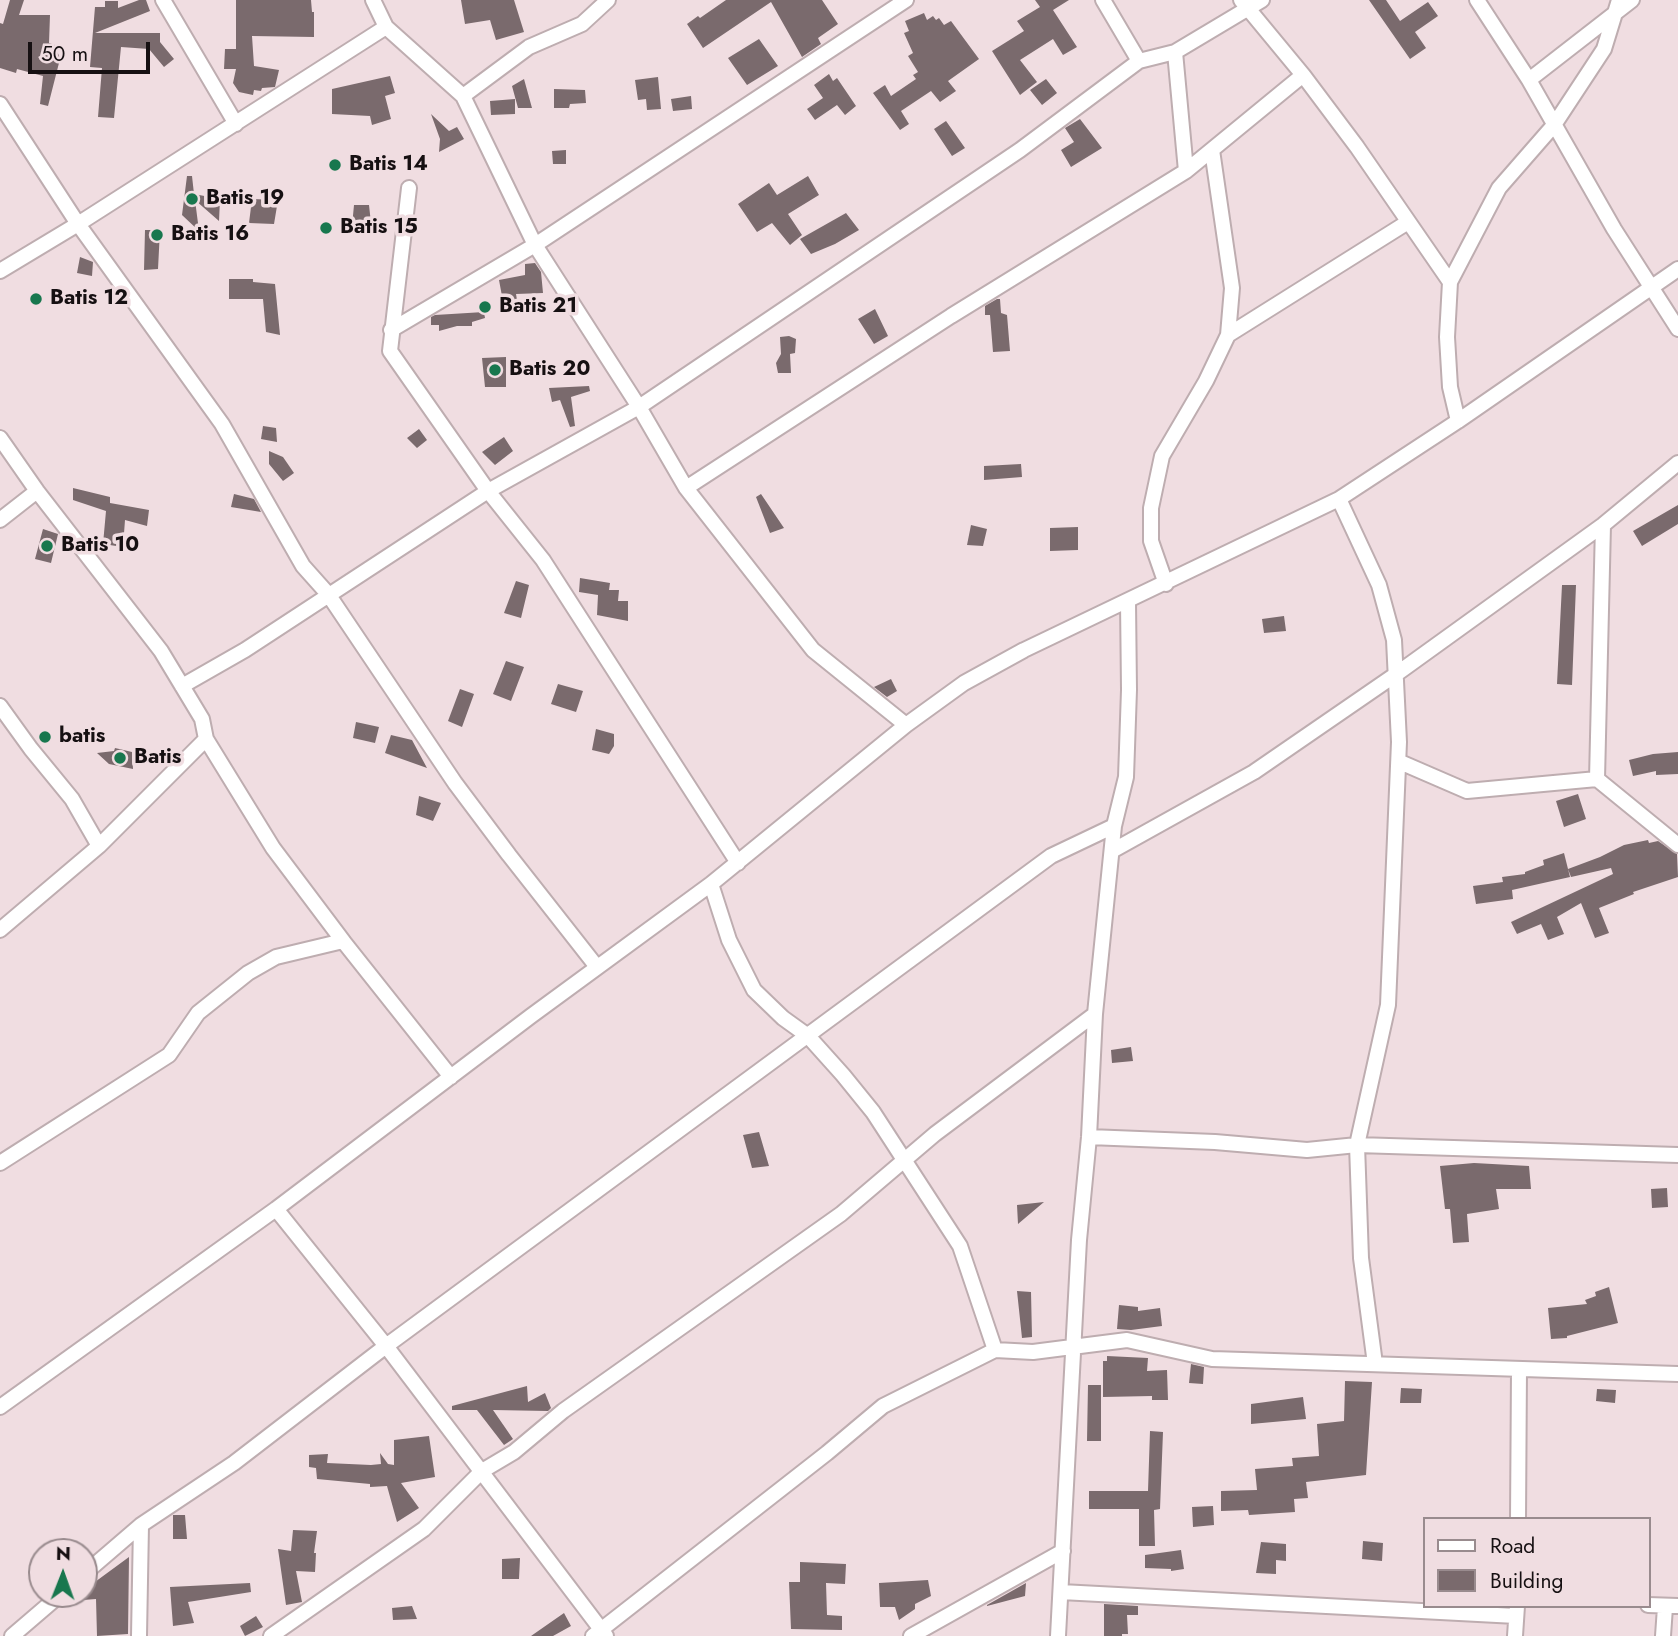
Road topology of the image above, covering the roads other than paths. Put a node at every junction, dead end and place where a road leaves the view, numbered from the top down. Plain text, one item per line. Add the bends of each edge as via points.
1 (163, 0) edge
2 (373, 0) edge
3 (608, 0) edge
4 (906, 0) edge
5 (1103, 0) edge
6 (1262, 0) edge
7 (1476, 0) edge
8 (1632, 0) edge
9 (1245, 4) edge
10 (1617, 7) edge
11 (386, 27) junction
12 (1175, 52) junction
13 (1139, 61) junction
14 (1303, 75) junction
15 (1529, 80) junction
16 (463, 96) junction
17 (0, 104) edge
18 (236, 124) junction
19 (1554, 125) junction
20 (1212, 150) junction
21 (1186, 171) junction
22 (409, 188) dead end
23 (1408, 222) junction
24 (78, 223) junction
25 (535, 245) junction
26 (1678, 269) edge
27 (0, 271) edge
28 (1450, 282) junction
29 (1653, 287) junction
30 (1678, 329) edge
31 (391, 330) junction
32 (1228, 335) junction
33 (639, 407) junction
34 (1458, 421) junction
35 (0, 439) edge
36 (1678, 463) edge
37 (686, 488) junction
38 (37, 491) junction
39 (488, 491) junction
40 (1339, 499) junction
41 (0, 520) edge
42 (1603, 525) junction
43 (1166, 584) junction
44 (328, 594) junction
45 (1128, 602) junction
46 (1395, 675) junction
47 (182, 686) junction
48 (0, 706) edge
49 (906, 725) junction
50 (206, 739) junction
51 (1400, 762) junction
52 (1597, 779) junction
53 (1114, 827) junction
54 (1678, 845) edge
55 (99, 846) junction
56 (1112, 851) junction
57 (738, 863) junction
58 (711, 884) junction
59 (0, 930) edge
60 (343, 941) junction
61 (597, 967) junction
62 (1095, 1014) junction
63 (808, 1035) junction
64 (452, 1077) junction
65 (1089, 1137) junction
66 (1357, 1145) junction
67 (1678, 1155) edge
68 (904, 1160) junction
69 (0, 1163) edge
70 (276, 1209) junction
71 (386, 1346) junction
72 (1073, 1346) junction
73 (995, 1350) junction
74 (1375, 1364) junction
75 (1519, 1370) junction
76 (1678, 1374) edge
77 (0, 1407) edge
78 (482, 1471) junction
79 (1518, 1517) edge
80 (141, 1525) junction
81 (1063, 1551) junction
82 (98, 1562) edge
83 (1061, 1592) junction
84 (1650, 1605) edge
85 (1672, 1606) edge
86 (1422, 1607) edge
87 (45, 1608) edge
88 (1445, 1608) edge
89 (1517, 1611) edge
90 (600, 1634) edge
91 (12, 1636) edge
92 (138, 1636) edge
93 (271, 1636) edge
94 (911, 1636) edge
95 (1058, 1636) edge
96 (1515, 1636) edge
97 (1663, 1636) edge

1 - 18 street
2 - 11 street
3 - 16 street via 582,24 529,47
4 - 25 street
5 - 13 street
6 - 9 street
7 - 15 street
8 - 10 street
9 - 12 street
9 - 14 street
10 - 15 street
10 - 19 street via 1604,49
11 - 16 street
11 - 18 street
12 - 13 street
12 - 21 street
13 - 33 street via 1020,150
14 - 20 street
14 - 23 street
15 - 19 street
16 - 25 street
17 - 24 street
18 - 24 street
19 - 28 street via 1499,188
19 - 29 street
20 - 21 street
20 - 32 street via 1232,289
21 - 37 street
22 - 31 street
23 - 28 street
23 - 32 street
24 - 27 street
24 - 44 street via 222,424 303,566
25 - 31 street
25 - 33 street
26 - 29 street
28 - 34 street via 1447,337 1450,387
29 - 30 street
29 - 34 street
31 - 39 street via 390,351
32 - 43 street via 1162,456 1151,508 1151,541
33 - 37 street
33 - 39 street
34 - 40 street
35 - 38 street
36 - 42 street
37 - 49 street via 813,650
38 - 41 street
38 - 47 street via 161,651
39 - 44 street
39 - 57 street via 543,560
40 - 43 street
40 - 46 street via 1379,585 1394,640
42 - 46 street
42 - 52 street
43 - 45 street
44 - 47 street
44 - 61 street via 455,783
45 - 49 street via 964,683
45 - 53 street via 1126,777
46 - 51 street
46 - 56 street via 1254,772
47 - 50 street via 202,719
48 - 55 street via 72,799
49 - 57 street
50 - 55 street
50 - 60 street via 273,849
51 - 52 street via 1467,791
51 - 66 street via 1388,1005
52 - 54 street
53 - 56 street
53 - 63 street via 1051,856
55 - 59 street
56 - 62 street
57 - 58 street
58 - 61 street
58 - 63 street via 729,940 754,990
60 - 64 street
60 - 69 street via 276,957 248,973 198,1013 169,1055
61 - 64 street
62 - 65 street
62 - 68 street
63 - 68 street via 873,1112
63 - 71 street
64 - 70 street
65 - 66 street via 1307,1150
65 - 72 street
66 - 67 street
66 - 74 street via 1362,1258
68 - 73 street via 960,1246
68 - 78 street via 841,1214
70 - 71 street
70 - 77 street
71 - 78 street
71 - 80 street via 234,1463
72 - 73 street via 1033,1352
72 - 74 street via 1127,1340 1212,1359
72 - 81 street
73 - 90 street via 883,1406
74 - 75 street
75 - 76 street
75 - 79 street
78 - 90 street
78 - 93 street via 424,1530
80 - 82 street
80 - 92 street
81 - 83 street
81 - 94 street
83 - 86 street
83 - 95 street
84 - 85 street
85 - 97 street
87 - 91 street
88 - 89 street
89 - 96 street

